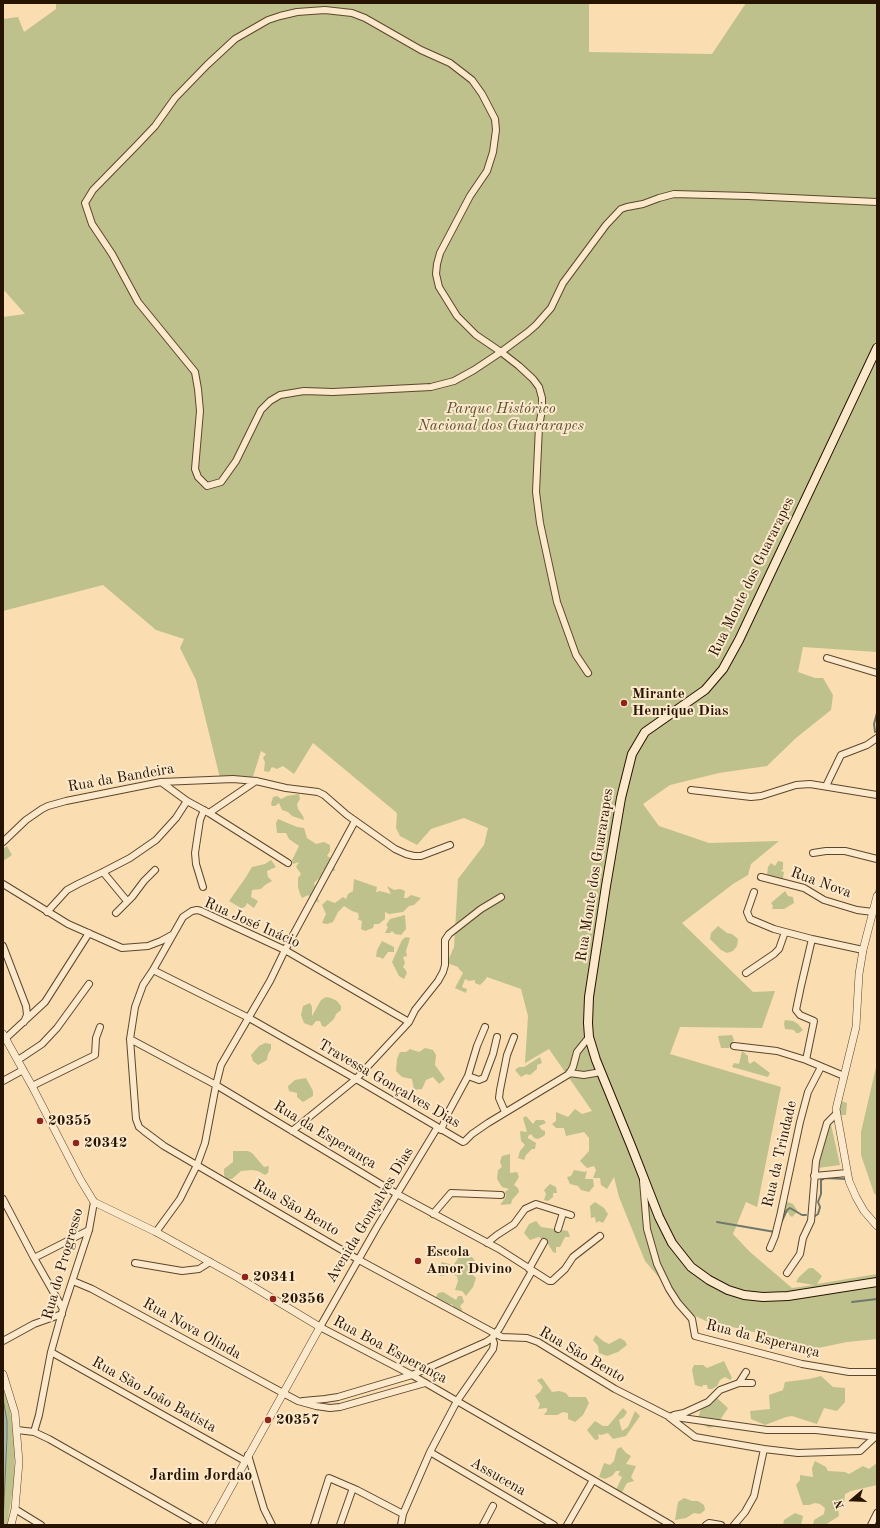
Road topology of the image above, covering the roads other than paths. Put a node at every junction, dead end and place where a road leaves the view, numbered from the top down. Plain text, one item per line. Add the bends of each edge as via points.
1 (877, 202) edge
2 (877, 348) edge
3 (501, 352) junction
4 (827, 658) dead end
5 (588, 673) dead end
6 (877, 673) edge
7 (877, 738) edge
8 (256, 781) junction
9 (161, 782) junction
10 (826, 786) junction
11 (691, 790) dead end
12 (877, 795) edge
13 (188, 801) junction
14 (206, 811) junction
15 (355, 821) junction
16 (3, 842) edge
17 (450, 845) dead end
18 (814, 853) dead end
19 (877, 859) edge
20 (288, 863) dead end
21 (155, 870) dead end
22 (103, 872) junction
23 (762, 877) dead end
24 (3, 884) edge
25 (203, 887) dead end
26 (754, 892) dead end
27 (877, 896) edge
28 (501, 897) dead end
29 (127, 901) junction
30 (47, 912) junction
31 (873, 912) junction
32 (116, 913) dead end
33 (785, 932) junction
34 (89, 933) junction
35 (174, 933) junction
36 (812, 939) junction
37 (3, 946) edge
38 (285, 950) junction
39 (863, 950) junction
40 (153, 970) junction
41 (746, 973) dead end
42 (89, 984) dead end
43 (249, 1018) junction
44 (24, 1022) junction
45 (408, 1022) junction
46 (100, 1027) dead end
47 (485, 1027) dead end
48 (4, 1036) edge
49 (497, 1037) dead end
50 (514, 1037) dead end
51 (589, 1037) junction
52 (130, 1039) junction
53 (734, 1046) dead end
54 (18, 1060) junction
55 (806, 1060) junction
56 (821, 1067) junction
57 (23, 1070) junction
58 (601, 1072) junction
59 (569, 1073) junction
60 (468, 1076) junction
61 (844, 1076) junction
62 (356, 1079) junction
63 (3, 1081) edge
64 (216, 1085) junction
65 (32, 1086) junction
66 (505, 1112) junction
67 (836, 1114) junction
68 (439, 1129) junction
69 (292, 1131) junction
70 (197, 1165) junction
71 (844, 1173) junction
72 (642, 1176) junction
73 (814, 1176) junction
74 (397, 1194) junction
75 (501, 1195) dead end
76 (3, 1199) edge
77 (94, 1202) junction
78 (563, 1213) junction
79 (433, 1214) junction
80 (571, 1215) dead end
81 (877, 1226) edge
82 (558, 1229) dead end
83 (89, 1230) junction
84 (156, 1232) junction
85 (600, 1236) dead end
86 (544, 1242) dead end
87 (487, 1243) junction
88 (770, 1248) dead end
89 (34, 1258) junction
90 (359, 1260) junction
91 (210, 1262) junction
92 (135, 1263) dead end
93 (530, 1270) junction
94 (787, 1273) dead end
95 (73, 1281) junction
96 (877, 1282) edge
97 (62, 1311) junction
98 (320, 1327) junction
99 (494, 1336) junction
100 (3, 1341) edge
101 (51, 1352) junction
102 (746, 1372) dead end
103 (877, 1372) edge
104 (3, 1374) edge
105 (412, 1375) junction
106 (425, 1382) junction
107 (739, 1382) junction
108 (752, 1382) dead end
109 (283, 1394) junction
110 (298, 1401) junction
111 (457, 1401) junction
112 (668, 1416) junction
113 (17, 1430) junction
114 (34, 1432) junction
115 (876, 1437) edge
116 (764, 1450) junction
117 (430, 1452) junction
118 (246, 1458) junction
119 (593, 1480) junction
120 (354, 1488) junction
121 (493, 1506) dead end
122 (15, 1509) junction
123 (877, 1513) edge
124 (404, 1514) junction
125 (11, 1525) edge
126 (41, 1525) edge
127 (200, 1525) edge
128 (210, 1525) edge
129 (272, 1525) edge
130 (314, 1525) edge
131 (340, 1525) edge
132 (401, 1525) edge
133 (483, 1525) edge
134 (554, 1525) edge
135 (567, 1525) edge
136 (671, 1525) edge
137 (706, 1525) edge
138 (720, 1525) edge
139 (734, 1525) edge
140 (871, 1525) edge

1 - 3 street via 674,194 626,207 606,225 563,283 546,313 528,332
2 - 51 main road, Rua Monte dos Guararapes via 745,628 723,669 705,690 645,732 632,754 621,798 590,989
3 - 3 street via 476,335 457,316 436,274 440,253 490,164 495,140 495,119 482,94 472,80 461,71 352,13 325,10 297,12 268,20 235,39 175,98 155,126 93,190 85,204 92,224 138,302 195,372 200,411 195,469 198,477 207,486 221,482 236,461 261,410 280,395 431,387 454,381
3 - 5 street via 533,379 542,398 536,492 540,523 557,602 576,655
4 - 6 street
7 - 10 street via 867,745 841,755
8 - 9 street, Rua da Bandeira via 233,779
8 - 14 street
8 - 15 street, Rua da Bandeira via 318,792
9 - 13 street
9 - 16 street, Rua da Bandeira via 112,790 48,806 26,820
10 - 11 street via 796,785 751,797
10 - 12 street
13 - 14 street
13 - 22 street via 156,840
14 - 20 street
14 - 25 street via 200,820 195,852
15 - 17 street, Rua da Bandeira via 395,849 414,856 421,856
15 - 38 street
18 - 19 street via 845,851
21 - 29 street
22 - 29 street
22 - 30 street via 67,890
23 - 31 street, Rua Nova via 804,888 824,900
24 - 30 street, Rua José Inácio
26 - 33 street via 747,912 748,917 764,926
27 - 31 street
28 - 45 street via 449,934 445,940 443,972
29 - 32 street
30 - 34 street, Rua José Inácio
31 - 39 street
33 - 36 street
33 - 41 street via 779,949
34 - 35 street, Rua José Inácio via 122,948 148,946
34 - 44 street via 45,1002
35 - 38 street, Rua José Inácio via 183,917 197,910
35 - 40 street, Rua São Bento
36 - 39 street
36 - 55 street via 796,1010 800,1015 814,1021
37 - 44 street via 26,1006 27,1015
38 - 43 street
38 - 45 street, Rua José Inácio
39 - 61 street via 856,1027
40 - 43 street, Travessa Gonçalves Dias
40 - 52 street, Rua São Bento via 143,985 135,1007
42 - 54 street via 57,1028 42,1044
43 - 62 street, Travessa Gonçalves Dias
43 - 64 street via 221,1065
44 - 48 street
45 - 62 street
46 - 65 street via 96,1038 95,1055
47 - 60 street, Avenida Gonçalves Dias
48 - 54 street, Rua do Progresso
49 - 60 street via 494,1054 484,1078 479,1080
50 - 66 street via 507,1054 500,1090
51 - 58 main road, Rua Monte dos Guararapes
51 - 59 street via 577,1052
52 - 64 street, Rua da Esperança
52 - 70 street, Rua São Bento via 136,1119 139,1127 164,1146
53 - 55 street via 777,1051
54 - 57 street, Rua do Progresso
55 - 56 street
56 - 61 street
56 - 88 street, Rua da Trindade via 808,1092 775,1236
57 - 63 street
57 - 65 street, Rua do Progresso
58 - 59 street via 584,1075
58 - 72 main road, Rua Monte dos Guararapes
59 - 66 street, Travessa Gonçalves Dias
60 - 68 street, Avenida Gonçalves Dias
61 - 67 street
62 - 68 street, Travessa Gonçalves Dias
62 - 69 street
64 - 69 street, Rua da Esperança
64 - 70 street via 205,1143
65 - 77 street, Rua do Progresso
66 - 68 street, Travessa Gonçalves Dias via 464,1142
67 - 71 street
67 - 73 street via 827,1123
68 - 74 street, Avenida Gonçalves Dias
69 - 74 street, Rua da Esperança
70 - 84 street via 180,1199
70 - 90 street, Rua São Bento
71 - 73 street
71 - 81 street via 864,1211
72 - 96 main road, Rua Monte dos Guararapes via 672,1243 691,1267 728,1290 763,1297 788,1296
72 - 103 street, Rua da Esperança via 647,1229 657,1264 669,1289 692,1319 695,1336 802,1364 850,1372
73 - 94 street via 811,1221 803,1238 800,1254
74 - 79 street, Rua da Esperança
74 - 90 street, Avenida Gonçalves Dias
75 - 79 street via 451,1193
76 - 89 street
77 - 83 street, Rua do Progresso
77 - 84 street, Rua Boa Esperança
78 - 80 street
78 - 82 street
78 - 87 street via 540,1204 531,1205 522,1212 514,1224
79 - 87 street, Rua da Esperança
83 - 89 street
83 - 95 street, Rua do Progresso
84 - 91 street, Rua Boa Esperança
85 - 93 street, Rua da Esperança via 573,1257 552,1281
86 - 93 street
87 - 93 street, Rua da Esperança
89 - 97 street
90 - 98 street, Avenida Gonçalves Dias
90 - 99 street, Rua São Bento
91 - 92 street via 199,1270
91 - 98 street, Rua Boa Esperança
93 - 99 street
95 - 97 street, Rua do Progresso
95 - 109 street, Rua Nova Olinda
97 - 100 street
97 - 101 street, Rua do Progresso
98 - 105 street, Rua Boa Esperança
98 - 109 street, Avenida Gonçalves Dias
99 - 105 street, Rua Nova Olinda
99 - 111 street via 493,1349
99 - 112 street, Rua São Bento via 528,1338 538,1342
101 - 114 street, Rua do Progresso
101 - 118 street, Rua São João Batista
102 - 107 street
104 - 113 street
105 - 106 street, Rua Boa Esperança
105 - 110 street, Rua Nova Olinda via 325,1400
106 - 110 street, Rua Nova Olinda via 340,1407 316,1406
106 - 111 street, Rua Boa Esperança
107 - 108 street
107 - 112 street via 720,1390 708,1402 684,1413
109 - 110 street, Rua Nova Olinda
109 - 118 street, Avenida Gonçalves Dias
111 - 117 street
111 - 119 street, Rua Boa Esperança
112 - 115 street, Rua São Bento via 767,1430 816,1430
112 - 116 street, Rua São Bento via 695,1436
113 - 114 street
113 - 122 street via 19,1462
114 - 127 street via 78,1454
115 - 116 street, Rua São Bento via 860,1451 798,1453
116 - 139 street via 754,1496
117 - 124 street
117 - 134 street, Assucena
118 - 128 street, Avenida Gonçalves Dias
118 - 129 street
119 - 135 street
119 - 136 street, Rua Boa Esperança
120 - 124 street
120 - 130 street via 329,1478
120 - 131 street
121 - 133 street
122 - 125 street
122 - 126 street
123 - 140 street
124 - 132 street
137 - 138 street

